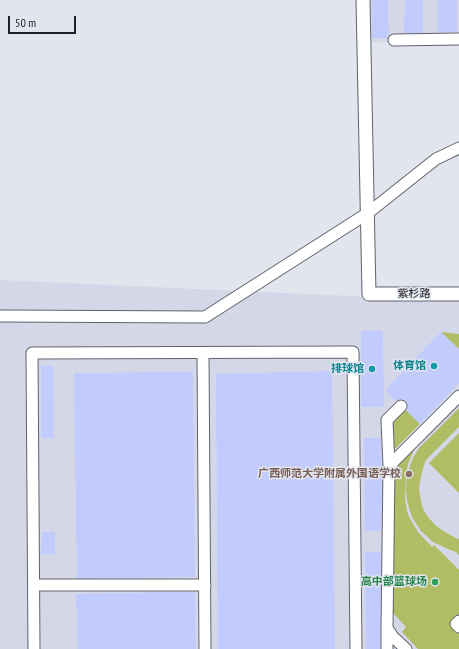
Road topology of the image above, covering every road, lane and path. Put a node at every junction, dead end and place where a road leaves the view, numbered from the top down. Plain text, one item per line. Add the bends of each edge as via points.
1 (364, 0) edge
2 (459, 39) edge
3 (394, 40) dead end
4 (459, 148) edge
5 (368, 213) junction
6 (459, 294) edge
7 (0, 316) edge
8 (203, 353) junction
9 (459, 396) edge
10 (401, 406) dead end
11 (389, 466) junction
12 (34, 585) junction
13 (205, 585) junction
14 (459, 621) edge
15 (459, 627) edge
16 (387, 628) junction
17 (34, 649) edge
18 (205, 649) edge
19 (356, 649) edge
20 (387, 649) edge
21 (406, 649) edge

1 - 5 main road
2 - 3 street
4 - 5 street via 436,159
5 - 6 main road, 紫杉路 via 369,294
5 - 7 street via 205,317
8 - 12 street via 32,353
8 - 13 street
8 - 19 street via 353,352
9 - 11 street
10 - 11 street via 387,420
11 - 16 street
12 - 13 street
12 - 17 street
13 - 18 street
14 - 15 street via 456,624
16 - 20 street
16 - 21 street

